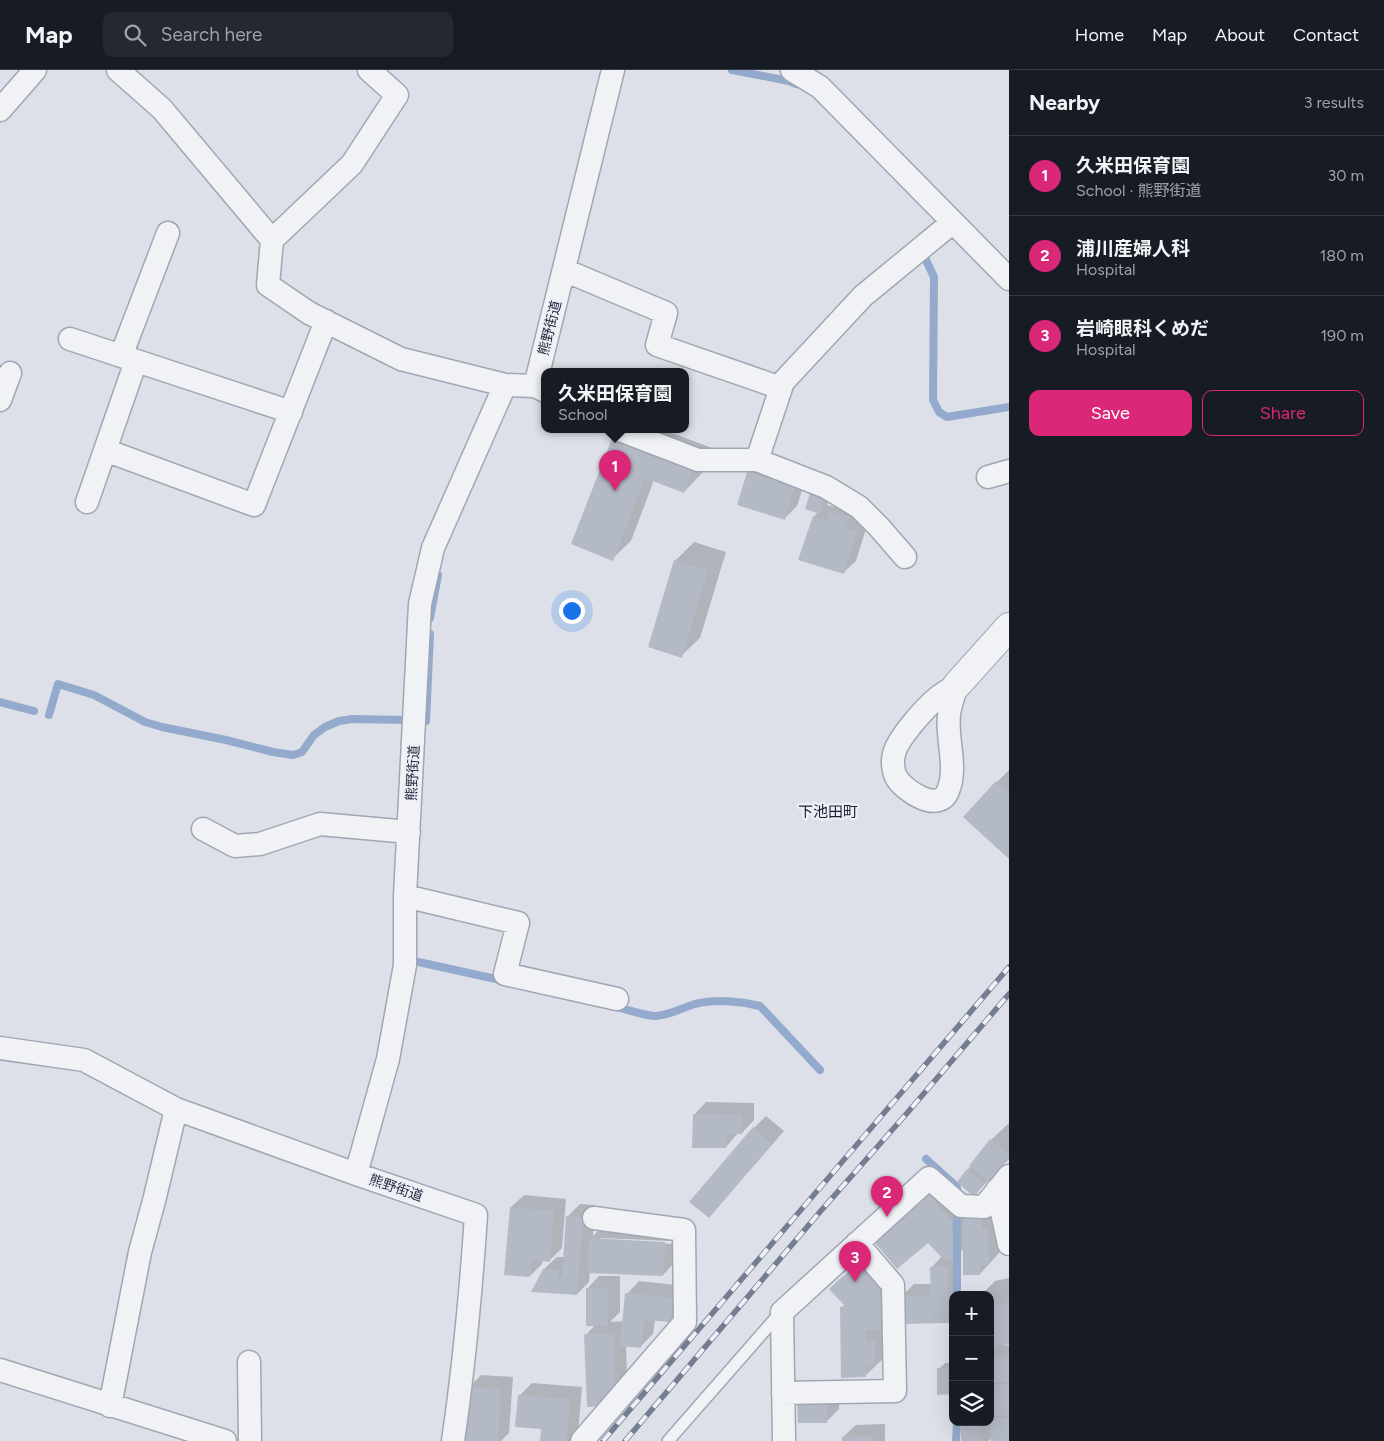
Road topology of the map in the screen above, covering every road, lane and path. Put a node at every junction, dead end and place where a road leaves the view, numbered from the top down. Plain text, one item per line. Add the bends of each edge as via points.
1 (35, 70) edge
2 (118, 70) edge
3 (369, 70) edge
4 (613, 70) edge
5 (792, 70) edge
6 (0, 110) edge
7 (953, 222) junction
8 (168, 233) dead end
9 (272, 240) junction
10 (564, 270) junction
11 (1009, 279) edge
12 (326, 321) junction
13 (70, 339) dead end
14 (129, 358) junction
15 (544, 368) edge
16 (10, 373) dead end
17 (505, 385) junction
18 (540, 388) edge
19 (781, 388) junction
20 (0, 400) edge
21 (290, 412) junction
22 (628, 433) edge
23 (105, 450) junction
24 (757, 460) junction
25 (1009, 471) edge
26 (988, 477) dead end
27 (87, 502) dead end
28 (905, 557) dead end
29 (1009, 627) edge
30 (957, 685) junction
31 (913, 724) junction
32 (950, 737) junction
33 (203, 829) dead end
34 (409, 832) junction
35 (406, 896) junction
36 (617, 999) dead end
37 (0, 1048) edge
38 (176, 1109) junction
39 (356, 1174) junction
40 (1003, 1183) edge
41 (594, 1218) dead end
42 (857, 1243) junction
43 (1009, 1244) edge
44 (782, 1312) junction
45 (249, 1362) dead end
46 (0, 1370) edge
47 (783, 1393) junction
48 (110, 1406) junction
49 (224, 1441) edge
50 (250, 1441) edge
51 (453, 1441) edge
52 (582, 1441) edge
53 (668, 1441) edge
54 (784, 1441) edge

1 - 6 street
2 - 9 street via 162,109
3 - 9 street via 396,95 352,164
4 - 10 street, 熊野街道
5 - 7 street via 820,87
7 - 11 street
7 - 19 street via 863,296
8 - 14 street
9 - 12 street via 268,285
10 - 15 street, 熊野街道
10 - 19 street via 666,313 657,345
12 - 17 street via 401,359
12 - 21 street
13 - 14 street
14 - 21 street
14 - 23 street
16 - 20 street
17 - 18 street, 熊野街道
17 - 34 street, 熊野街道 via 433,548 420,604
19 - 24 street
21 - 23 street via 254,505
22 - 24 street via 698,460
23 - 27 street
24 - 28 street via 826,487 859,507
25 - 26 street
29 - 30 street
30 - 31 street via 938,696
30 - 32 street via 949,716
31 - 32 street via 926,722 942,728
31 - 32 street via 896,745 893,765 896,777 915,795 928,801 940,800 948,792
33 - 34 street via 235,846 260,844 320,824
34 - 35 street, 熊野街道
35 - 36 street via 518,923 506,974
35 - 39 street, 熊野街道 via 406,965 388,1059
37 - 38 street via 84,1060
38 - 39 street
38 - 48 street via 140,1252
39 - 51 street, 熊野街道 via 476,1215
40 - 42 street via 984,1207 961,1206 928,1178
40 - 43 street
41 - 52 street via 684,1230 685,1322
42 - 44 street
42 - 47 street via 893,1285 896,1391
44 - 47 street
44 - 53 lane
45 - 50 street
46 - 48 street
47 - 54 street
48 - 49 street

